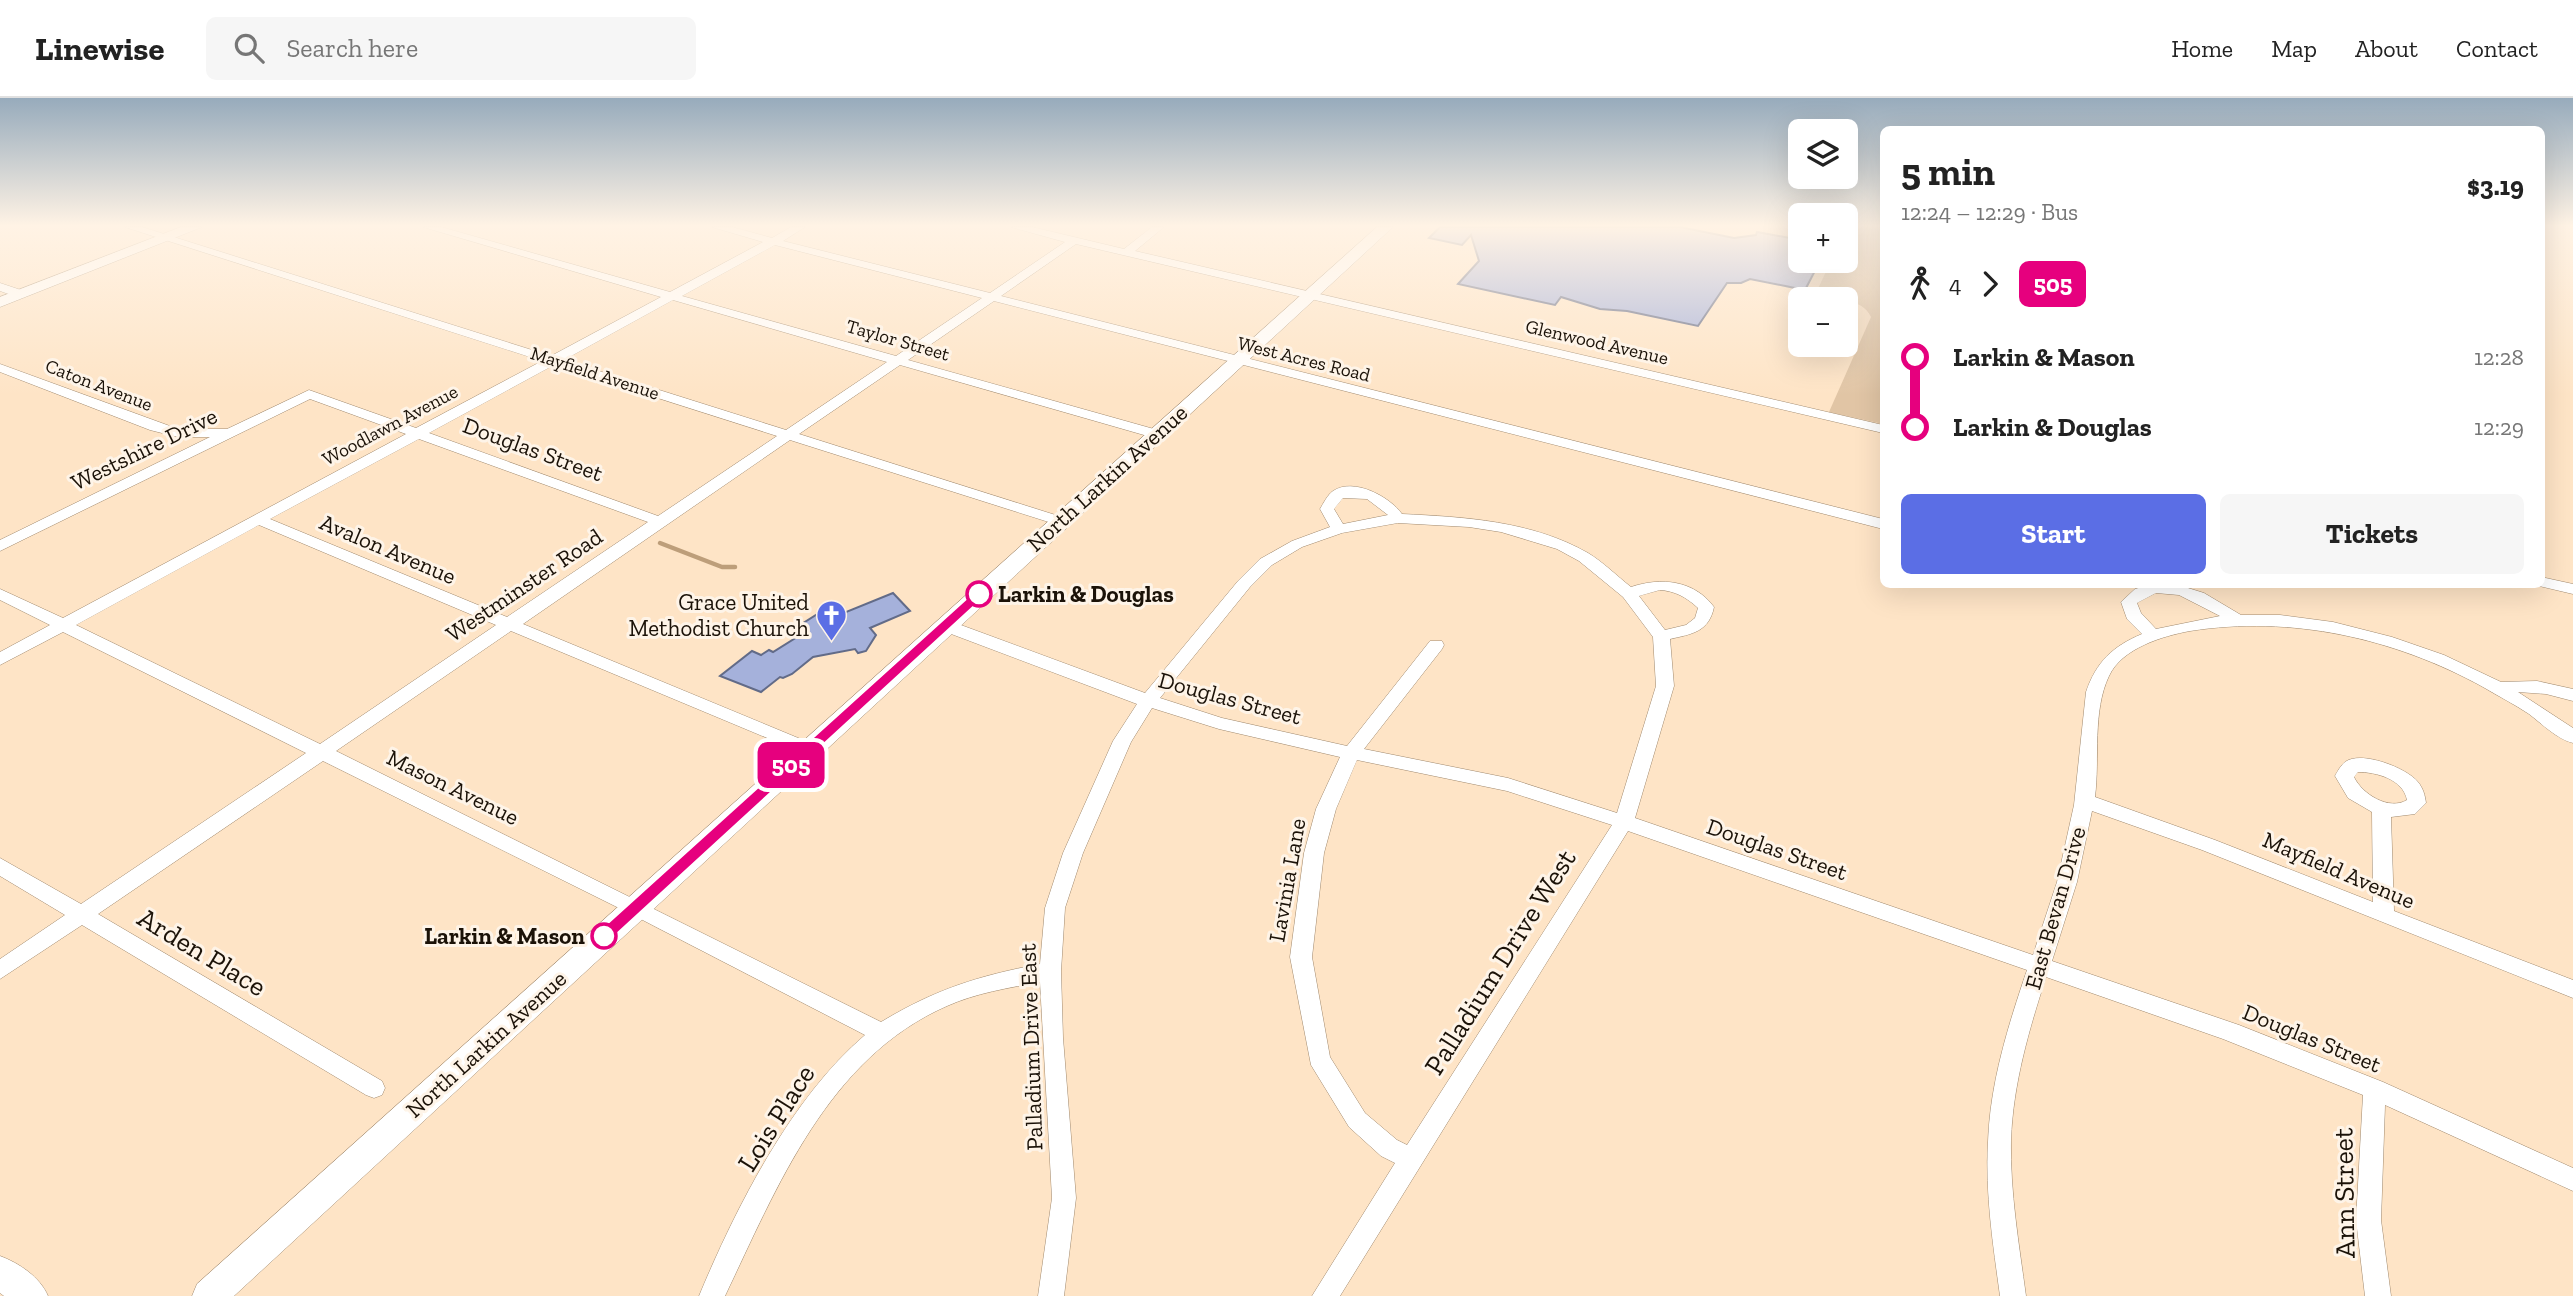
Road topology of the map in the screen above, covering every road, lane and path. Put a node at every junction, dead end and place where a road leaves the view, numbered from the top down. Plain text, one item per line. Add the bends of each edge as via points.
1 (49, 283) edge
2 (307, 283) edge
3 (627, 283) edge
4 (697, 283) edge
5 (934, 283) edge
6 (1014, 283) edge
7 (1252, 283) edge
8 (1324, 283) edge
9 (0, 287) edge
10 (20, 294) junction
11 (673, 296) junction
12 (1309, 296) junction
13 (993, 298) junction
14 (0, 302) edge
15 (555, 360) junction
16 (899, 360) junction
17 (1236, 362) junction
18 (0, 368) edge
19 (309, 394) joint
20 (1880, 428) edge
21 (228, 433) junction
22 (417, 434) junction
23 (1157, 434) junction
24 (791, 435) junction
25 (1398, 518) junction
26 (259, 520) junction
27 (1060, 521) junction
28 (661, 522) junction
29 (1880, 523) edge
30 (1339, 528) junction
31 (0, 546) edge
32 (2545, 583) edge
33 (2573, 589) edge
34 (0, 594) edge
35 (1629, 594) junction
36 (2237, 620) junction
37 (510, 624) junction
38 (63, 625) junction
39 (944, 625) junction
40 (1661, 636) junction
41 (2154, 636) junction
42 (1436, 645) dead end
43 (0, 659) edge
44 (2499, 688) junction
45 (2573, 695) edge
46 (1148, 701) junction
47 (2573, 737) edge
48 (808, 749) junction
49 (323, 751) junction
50 (1351, 753) junction
51 (2085, 801) junction
52 (2381, 808) dead end
53 (1624, 822) junction
54 (0, 866) edge
55 (636, 907) junction
56 (2384, 914) junction
57 (82, 915) junction
58 (2039, 965) junction
59 (0, 970) edge
60 (1050, 971) junction
61 (2573, 989) edge
62 (881, 1032) junction
63 (374, 1088) dead end
64 (2375, 1089) junction
65 (1412, 1159) junction
66 (2573, 1180) edge
67 (0, 1272) edge
68 (31, 1296) edge
69 (209, 1296) edge
70 (712, 1296) edge
71 (1051, 1296) edge
72 (1325, 1296) edge
73 (2013, 1296) edge
74 (2378, 1296) edge

1 - 10 main road
2 - 15 street, Mayfield Avenue
3 - 11 street, Taylor Street
4 - 11 street, Woodlawn Avenue
5 - 13 street, West Acres Road
6 - 13 street, Westminster Road
7 - 12 street, Glenwood Avenue
8 - 12 main road, North Larkin Avenue
9 - 10 street
10 - 14 main road
11 - 15 street, Woodlawn Avenue
11 - 16 street, Taylor Street
12 - 17 main road, North Larkin Avenue
12 - 20 street, Glenwood Avenue
13 - 16 street, Westminster Road
13 - 17 street, West Acres Road
15 - 22 street, Woodlawn Avenue
15 - 24 street, Mayfield Avenue
16 - 23 street, Taylor Street
16 - 24 street, Westminster Road
17 - 23 main road, North Larkin Avenue
17 - 29 street, West Acres Road
18 - 21 street, Caton Avenue via 155,427 178,433
19 - 21 street, Westshire Drive
19 - 22 street, Douglas Street
21 - 31 street, Westshire Drive
22 - 26 street, Woodlawn Avenue
22 - 28 street, Douglas Street
23 - 27 main road, North Larkin Avenue
24 - 27 street, Mayfield Avenue
24 - 28 street, Westminster Road
25 - 30 street, Palladium Drive East
25 - 30 street via 1378,498 1352,491 1338,494 1327,509
25 - 35 street, Palladium Drive East via 1469,522 1535,537 1585,558
26 - 37 street, Avalon Avenue
26 - 38 street, Woodlawn Avenue
27 - 39 main road, North Larkin Avenue
28 - 37 street, Westminster Road
30 - 46 street, Palladium Drive East via 1266,562 1222,608
32 - 33 street
34 - 38 street, Mason Avenue
35 - 40 street
35 - 40 street via 1662,584 1680,588 1706,607 1703,620 1691,629
36 - 41 street, East Bevan Drive via 2199,623
36 - 41 street via 2194,594 2156,588 2129,602 2133,615
36 - 44 street, East Bevan Drive via 2317,626 2366,636 2449,664
37 - 48 street, Avalon Avenue
37 - 49 street, Westminster Road
38 - 43 street, Woodlawn Avenue
38 - 49 street, Mason Avenue
39 - 46 street, Douglas Street
39 - 48 main road, North Larkin Avenue
40 - 53 street, Palladium Drive West via 1665,686
41 - 51 street, East Bevan Drive via 2107,665 2095,687
42 - 50 street, Lavinia Lane
44 - 45 street via 2545,687
44 - 47 street, East Bevan Drive
46 - 50 street, Douglas Street via 1219,723
46 - 60 street, Palladium Drive East via 1122,741 1073,853 1055,908
48 - 55 main road, North Larkin Avenue
49 - 55 street, Mason Avenue
49 - 57 street, Westminster Road
50 - 53 street, Douglas Street via 1507,785
50 - 65 street, Lavinia Lane via 1326,809 1314,853 1301,957 1319,1058 1336,1089 1357,1120 1389,1148
51 - 56 street, Mayfield Avenue via 2224,849
51 - 58 street, East Bevan Drive via 2071,867
52 - 56 street
53 - 58 street, Douglas Street
53 - 65 street, Palladium Drive West
54 - 57 street, Arden Place
55 - 62 street, Mason Avenue
55 - 69 main road, North Larkin Avenue
56 - 61 street, Mayfield Avenue
57 - 59 street, Westminster Road
57 - 63 street, Arden Place
58 - 64 street, Douglas Street via 2231,1032
58 - 73 street, East Bevan Drive via 2001,1116 1998,1181
60 - 62 street, Lois Place via 986,983 928,1005
60 - 71 street, Palladium Drive East via 1064,1198
62 - 70 street, Lois Place via 821,1093 788,1145
64 - 66 street, Douglas Street
64 - 74 street, Ann Street via 2369,1212
65 - 72 street, Palladium Drive West
67 - 68 main road

